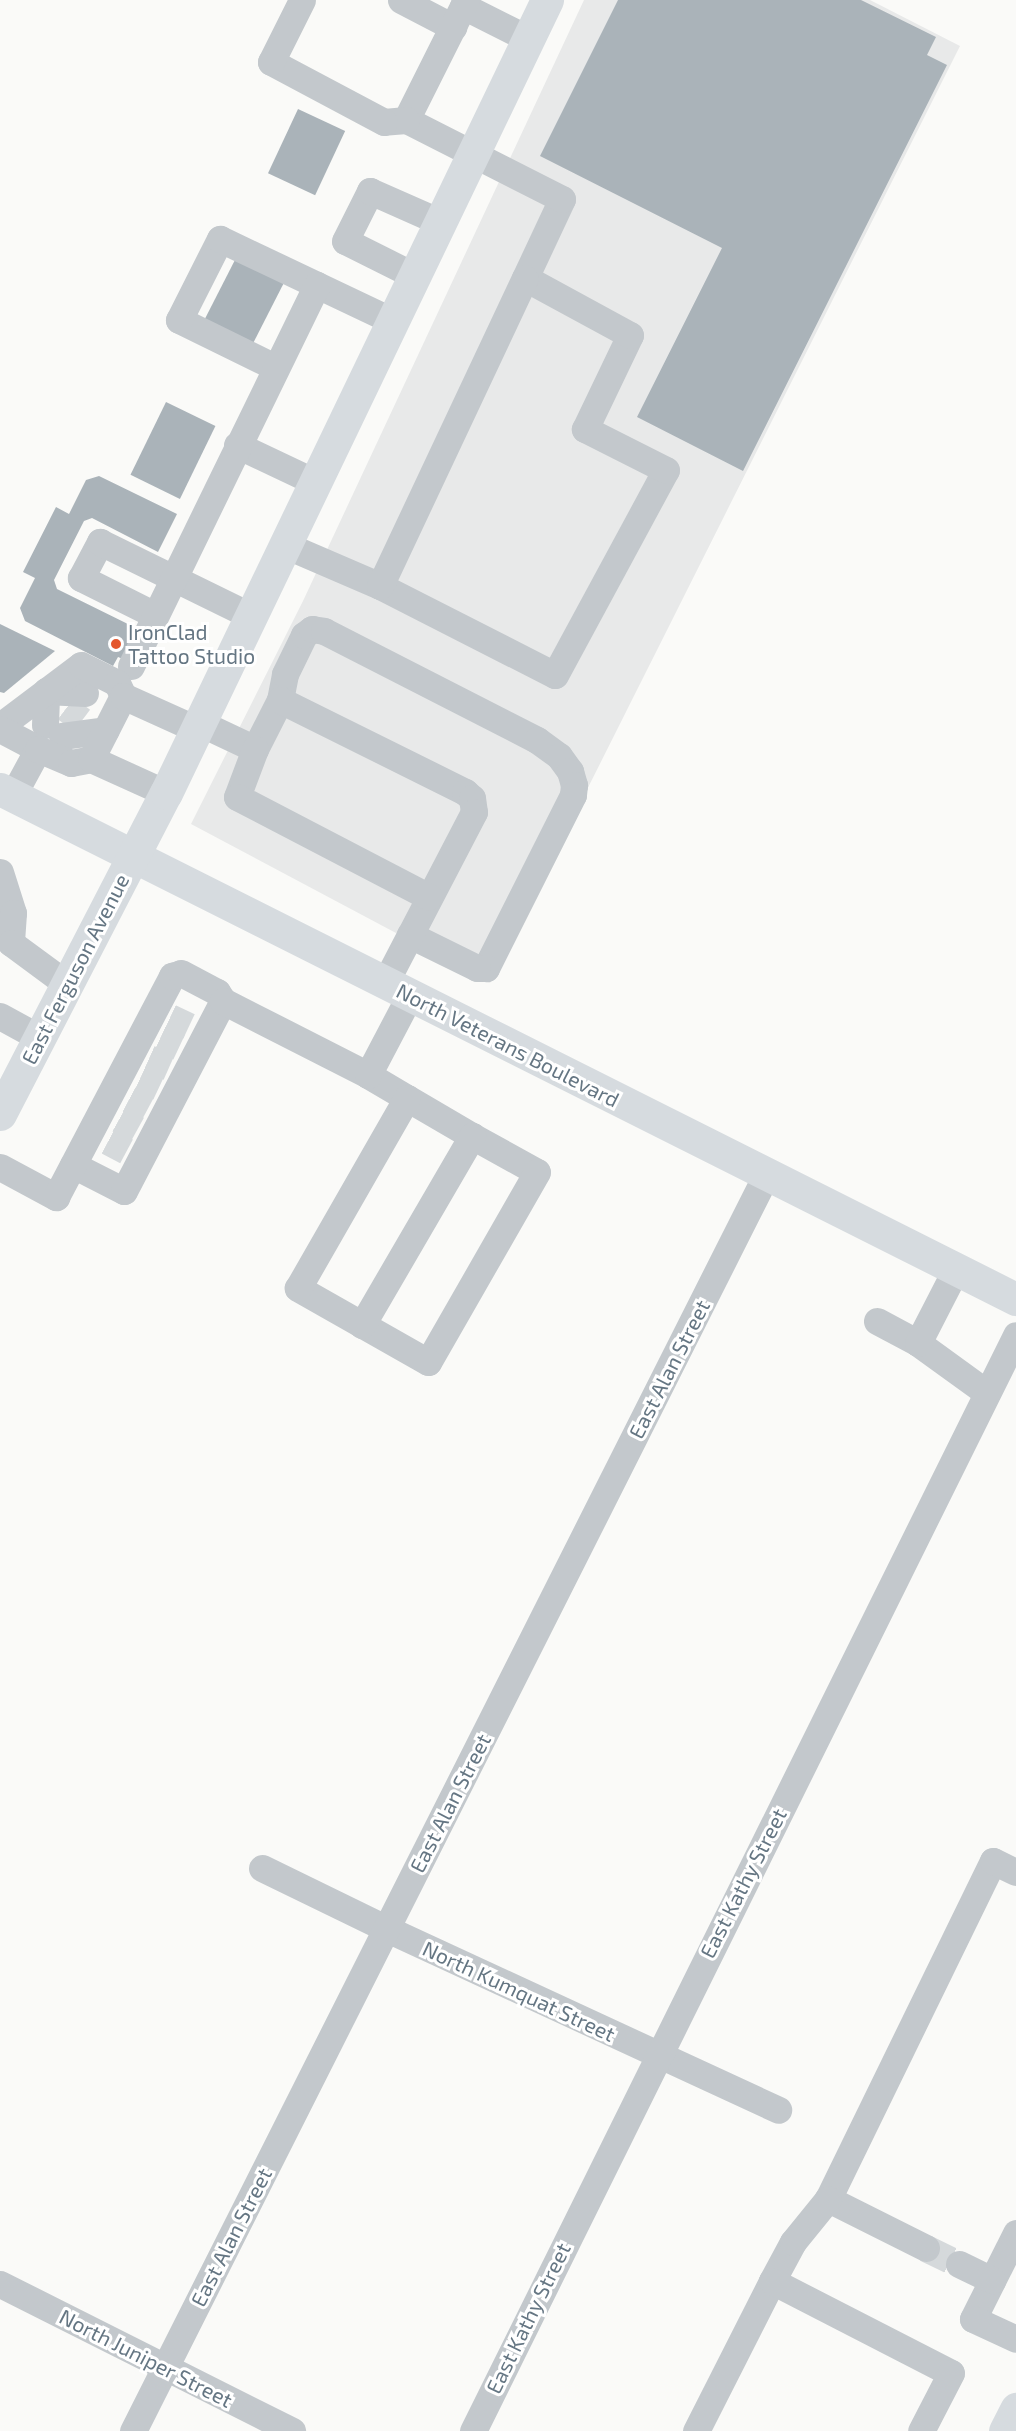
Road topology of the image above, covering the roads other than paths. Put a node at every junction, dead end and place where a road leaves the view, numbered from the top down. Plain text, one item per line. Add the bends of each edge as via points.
1 (302, 0) edge
2 (401, 0) edge
3 (547, 0) edge
4 (461, 11) edge
5 (529, 39) junction
6 (406, 120) junction
7 (473, 154) junction
8 (440, 222) junction
9 (414, 276) junction
10 (525, 278) junction
11 (317, 285) junction
12 (393, 321) junction
13 (275, 367) junction
14 (237, 445) junction
15 (315, 482) junction
16 (285, 544) junction
17 (173, 578) junction
18 (380, 586) junction
19 (155, 615) junction
20 (251, 616) junction
21 (131, 666) dead end
22 (46, 691) junction
23 (280, 700) junction
24 (78, 718) junction
25 (198, 726) junction
26 (0, 727) edge
27 (255, 749) junction
28 (91, 759) junction
29 (7, 792) edge
30 (166, 793) junction
31 (133, 855) junction
32 (0, 872) edge
33 (429, 897) junction
34 (410, 935) junction
35 (6, 942) edge
36 (68, 985) junction
37 (398, 989) junction
38 (223, 1001) junction
39 (0, 1016) edge
40 (40, 1038) junction
41 (9, 1073) edge
42 (368, 1075) junction
43 (149, 1083) junction
44 (407, 1098) junction
45 (0, 1114) edge
46 (472, 1136) junction
47 (73, 1165) junction
48 (0, 1167) edge
49 (766, 1175) junction
50 (956, 1269) junction
51 (1016, 1299) edge
52 (878, 1321) dead end
53 (362, 1325) junction
54 (1016, 1335) edge
55 (918, 1343) junction
56 (987, 1393) junction
57 (262, 1868) dead end
58 (1016, 1872) edge
59 (387, 1929) junction
60 (657, 2056) junction
61 (777, 2110) dead end
62 (828, 2199) junction
63 (1016, 2233) edge
64 (926, 2248) tunnel mouth
65 (959, 2264) tunnel mouth
66 (992, 2280) junction
67 (772, 2281) junction
68 (0, 2284) edge
69 (1016, 2339) edge
70 (165, 2366) junction
71 (1016, 2409) edge
72 (133, 2431) edge
73 (292, 2431) edge
74 (473, 2431) edge
75 (696, 2431) edge
76 (921, 2431) edge
77 (1005, 2431) edge

1 - 6 street via 271,62 384,122
2 - 4 street
3 - 5 main road, East Ferguson Avenue
4 - 5 street
4 - 6 street
5 - 7 main road, East Ferguson Avenue
6 - 7 street
7 - 8 main road, East Ferguson Avenue
7 - 10 street via 562,199
8 - 9 main road, East Ferguson Avenue
8 - 9 street via 370,190 345,241
9 - 12 main road, East Ferguson Avenue
10 - 18 street
10 - 18 street via 630,335 585,429 666,470 555,675
11 - 12 street
11 - 13 street
11 - 13 street via 220,239 179,320
12 - 15 main road, East Ferguson Avenue
13 - 14 street
14 - 15 street
14 - 17 street
15 - 16 main road, East Ferguson Avenue
16 - 18 street
16 - 20 main road, East Ferguson Avenue
17 - 19 street
17 - 19 street via 100,542 81,578
17 - 20 street
19 - 21 street
20 - 25 main road, East Ferguson Avenue
22 - 24 street
22 - 24 street
22 - 24 street via 81,665 117,682
22 - 26 street
23 - 27 street
23 - 33 street via 472,798 474,812
23 - 34 street via 285,674 304,635 312,629 324,631 537,740 559,756 570,771 573,795 486,968 477,968
24 - 25 street
24 - 26 street
24 - 28 street
24 - 28 street via 71,763
24 - 29 street
25 - 27 street
25 - 30 main road, East Ferguson Avenue
27 - 33 street via 237,797
28 - 30 street
29 - 31 main road, North Veterans Boulevard
30 - 31 main road, East Ferguson Avenue
31 - 36 main road, East Ferguson Avenue
31 - 37 main road, North Veterans Boulevard
32 - 35 street via 14,913
33 - 34 street
34 - 37 street
35 - 36 street
36 - 40 main road, East Ferguson Avenue
37 - 42 street
37 - 49 main road, North Veterans Boulevard
38 - 42 street
38 - 43 street
38 - 43 street via 218,992 181,974 172,976
39 - 40 street
40 - 41 main road, East Ferguson Avenue
41 - 45 main road, East Ferguson Avenue
42 - 44 street
43 - 47 street
43 - 47 street via 124,1191
44 - 46 street
44 - 53 street via 298,1288
46 - 53 street
46 - 53 street via 537,1172 428,1362
47 - 48 street via 56,1197
49 - 50 main road, North Veterans Boulevard
49 - 59 street, East Alan Street
50 - 51 main road, North Veterans Boulevard
50 - 55 street
52 - 55 street
54 - 56 street, East Kathy Street
55 - 56 street
56 - 60 street, East Kathy Street
57 - 59 street, North Kumquat Street
58 - 62 street via 993,1861
59 - 60 street, North Kumquat Street
59 - 70 street, East Alan Street
60 - 61 street, North Kumquat Street
60 - 74 street, East Kathy Street
62 - 64 street
62 - 67 street via 793,2242
63 - 66 street
65 - 66 street
66 - 69 street via 973,2319
67 - 75 street
67 - 76 street via 951,2373
68 - 70 street, North Juniper Street
70 - 72 street, East Alan Street
70 - 73 street, North Juniper Street
71 - 77 main road

